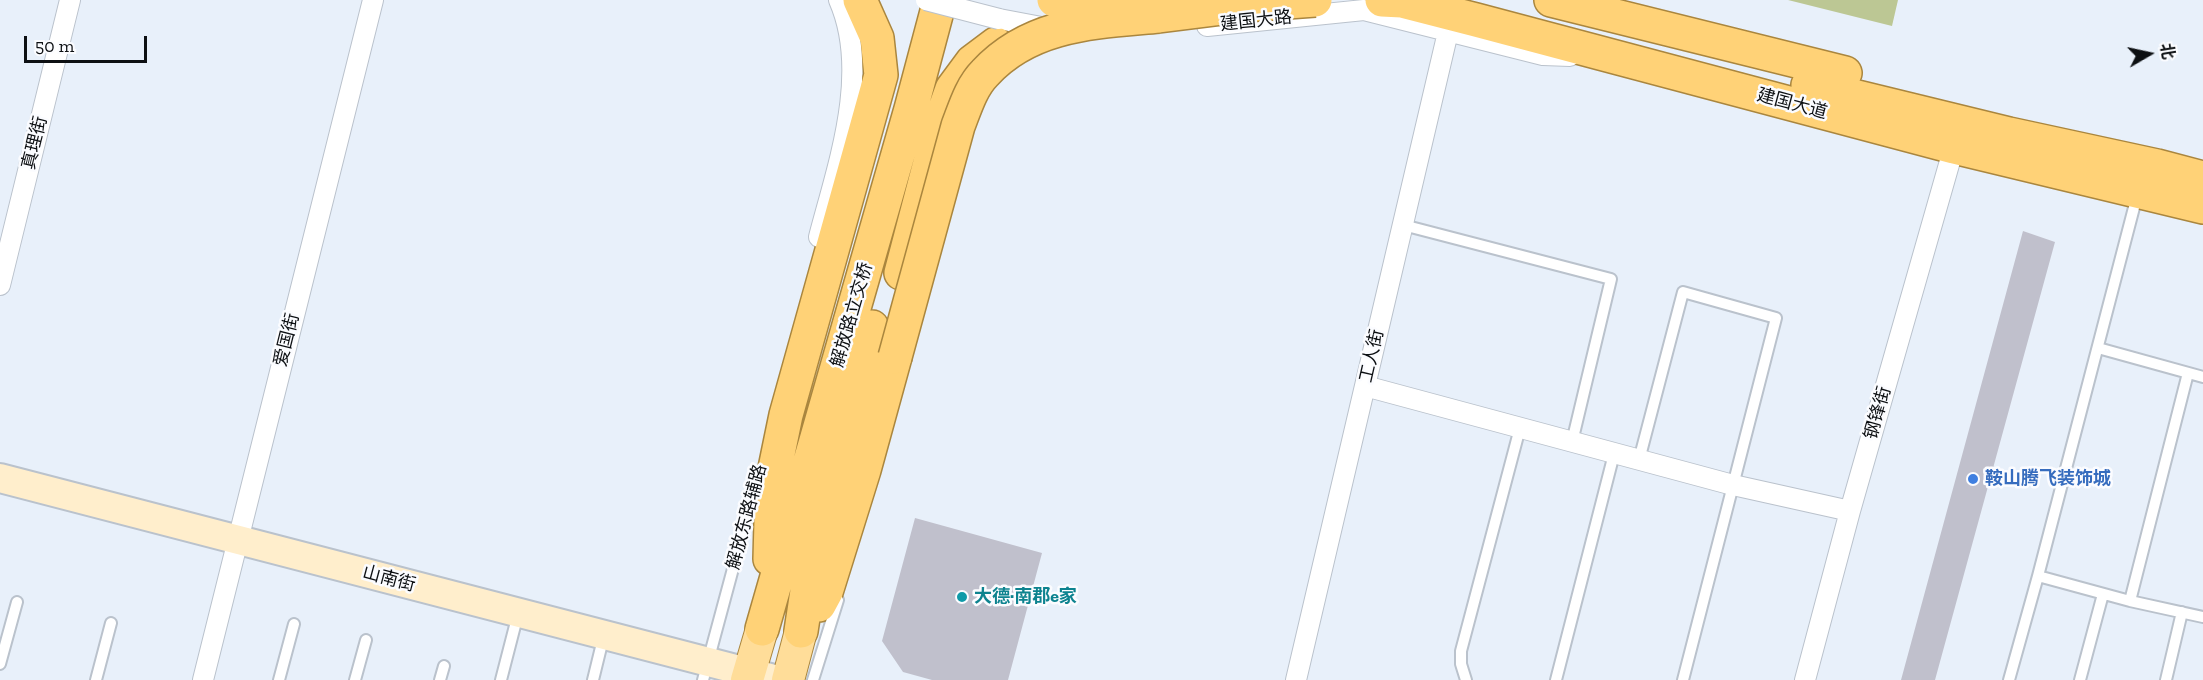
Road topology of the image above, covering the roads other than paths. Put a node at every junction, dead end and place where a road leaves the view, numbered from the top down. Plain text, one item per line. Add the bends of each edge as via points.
1 (70, 0) edge
2 (373, 0) edge
3 (839, 0) edge
4 (860, 0) edge
5 (880, 0) edge
6 (926, 0) edge
7 (940, 0) edge
8 (957, 0) edge
9 (1054, 0) edge
10 (1076, 0) edge
11 (1192, 0) edge
12 (1315, 0) edge
13 (1382, 0) edge
14 (1551, 0) edge
15 (1585, 0) edge
16 (1136, 16) edge
17 (1463, 17) edge
18 (1618, 17) junction
19 (1072, 32) junction
20 (1954, 147) junction
21 (2203, 178) edge
22 (2147, 179) junction
23 (2203, 207) edge
24 (1402, 225) junction
25 (0, 285) edge
26 (2098, 348) junction
27 (2188, 373) junction
28 (2203, 377) edge
29 (1365, 386) junction
30 (786, 415) junction
31 (1520, 428) junction
32 (1572, 442) junction
33 (1614, 454) junction
34 (763, 456) dead end
35 (867, 460) junction
36 (1639, 460) junction
37 (0, 478) edge
38 (1733, 485) junction
39 (1850, 511) junction
40 (237, 539) junction
41 (771, 548) junction
42 (2038, 576) junction
43 (841, 588) dead end
44 (2103, 594) junction
45 (2130, 601) junction
46 (17, 602) dead end
47 (519, 612) junction
48 (2182, 612) junction
49 (804, 616) junction
50 (2203, 616) edge
51 (111, 623) dead end
52 (294, 624) dead end
53 (762, 629) junction
54 (604, 635) junction
55 (366, 640) dead end
56 (0, 664) edge
57 (444, 666) dead end
58 (706, 671) edge
59 (758, 678) edge
60 (96, 680) edge
61 (203, 680) edge
62 (279, 680) edge
63 (355, 680) edge
64 (440, 680) edge
65 (501, 680) edge
66 (593, 680) edge
67 (788, 680) edge
68 (813, 680) edge
69 (1296, 680) edge
70 (1466, 680) edge
71 (1556, 680) edge
72 (1683, 680) edge
73 (1804, 680) edge
74 (2009, 680) edge
75 (2080, 680) edge
76 (2166, 680) edge

1 - 25 street, 真理街
2 - 40 street, 爱国街
3 - 30 street via 847,18 853,56 852,87 841,149 790,353
4 - 30 highway via 877,38 881,75
5 - 41 highway via 895,31 898,61 784,486
6 - 19 street, 建国大路, bridge
7 - 53 highway, 解放路立交桥
8 - 49 highway, 解放路立交桥 via 813,551
9 - 16 highway, bridge
10 - 49 highway via 996,44 972,62 952,89 840,505
11 - 16 street via 1173,19
12 - 16 highway, bridge
13 - 17 highway, 建国大道 via 1402,1
14 - 18 highway
15 - 18 street
16 - 17 street, 建国大路 via 1364,10
16 - 19 street, 建国大路 via 1086,34
16 - 35 highway, bridge via 1062,27 1029,40 984,74 969,98
17 - 20 highway, 建国大道
17 - 22 highway, 建国大道 via 1881,103 2009,134
17 - 24 street, 工人街
18 - 22 highway via 1992,110 2087,139
19 - 35 street via 1040,42 1018,55 1001,70 983,97 969,133 902,391
20 - 22 highway, 建国大道
20 - 39 street, 钢锋街
21 - 22 highway, 建国大道
22 - 23 highway, 建国大道
22 - 26 lane
24 - 29 street, 工人街
24 - 32 lane via 1611,279
26 - 27 lane
26 - 42 lane
27 - 28 lane
27 - 45 lane
29 - 31 street
29 - 69 street, 工人街
30 - 41 highway via 772,483
31 - 32 street
31 - 70 lane via 1461,651
32 - 33 street
33 - 36 street
33 - 71 lane
34 - 58 lane, 解放东路辅路
35 - 49 highway via 826,592 813,617
36 - 38 street
36 - 38 lane via 1683,292 1776,318
37 - 40 main road, 山南街
38 - 39 street
38 - 72 lane
39 - 73 street, 钢锋街
40 - 47 main road, 山南街
40 - 61 street, 爱国街
41 - 53 highway
42 - 44 lane
42 - 74 lane
43 - 68 lane
44 - 45 lane
44 - 75 lane
45 - 48 lane
46 - 56 lane
47 - 54 main road, 山南街
47 - 65 lane
48 - 50 lane
48 - 76 lane
49 - 67 main road
51 - 60 lane
52 - 62 lane
53 - 59 main road
54 - 58 main road, 山南街
54 - 66 lane
55 - 63 lane
57 - 64 lane
58 - 59 main road, 山南街

